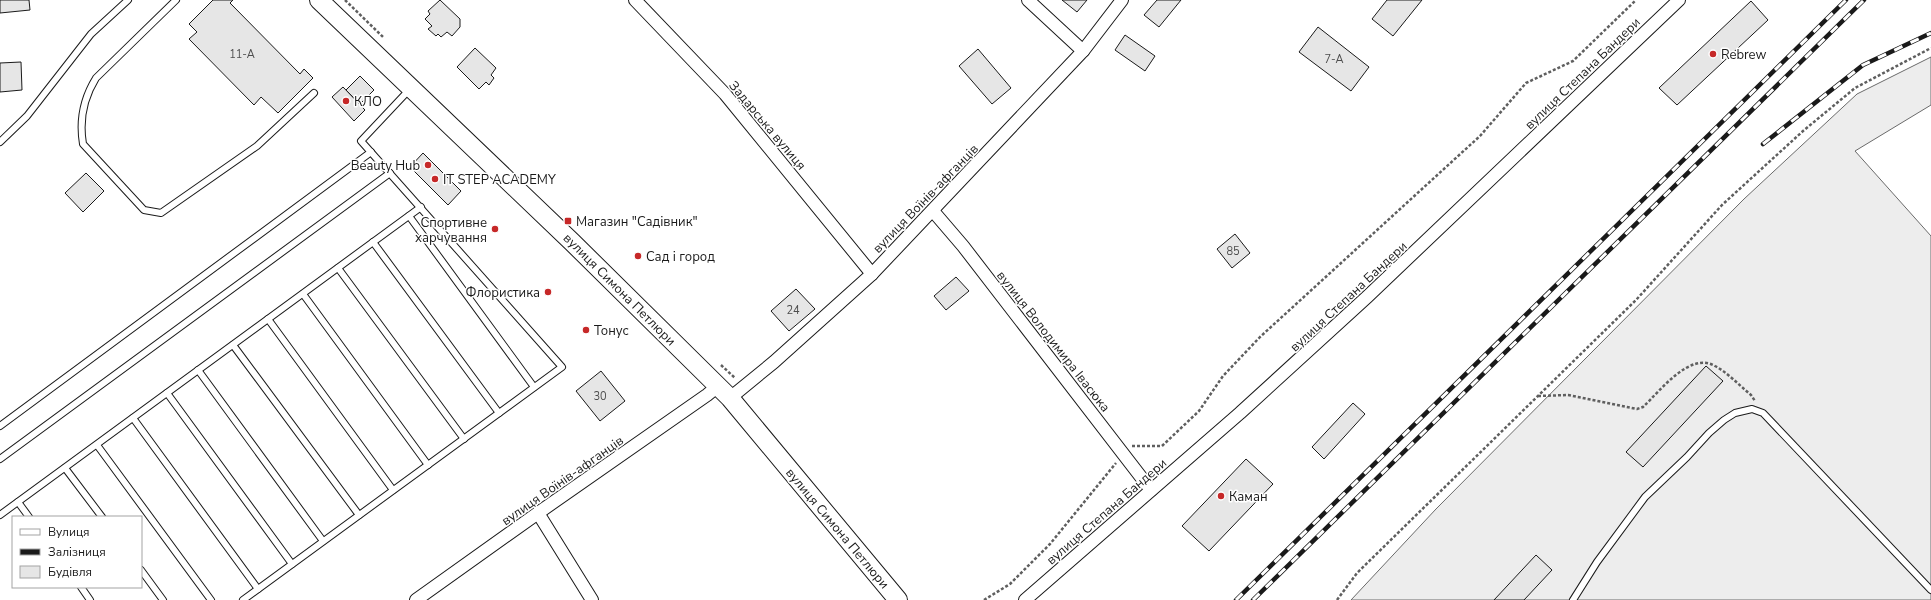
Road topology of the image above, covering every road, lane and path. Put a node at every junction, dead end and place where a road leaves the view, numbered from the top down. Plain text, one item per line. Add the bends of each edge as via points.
1 (128, 0) edge
2 (176, 0) edge
3 (319, 0) edge
4 (635, 0) edge
5 (1028, 0) edge
6 (1122, 0) edge
7 (1636, 0) edge
8 (1679, 0) edge
9 (1931, 48) edge
10 (1083, 51) junction
11 (411, 88) junction
12 (314, 93) dead end
13 (0, 142) edge
14 (371, 152) junction
15 (390, 173) junction
16 (421, 208) junction
17 (933, 211) junction
18 (408, 216) junction
19 (373, 242) junction
20 (338, 268) junction
21 (872, 274) junction
22 (303, 294) junction
23 (268, 319) junction
24 (234, 344) junction
25 (198, 370) junction
26 (534, 387) junction
27 (724, 392) junction
28 (167, 393) junction
29 (1538, 396) junction
30 (1758, 410) junction
31 (499, 413) junction
32 (132, 418) junction
33 (0, 426) edge
34 (464, 439) junction
35 (97, 445) junction
36 (1128, 446) dead end
37 (1119, 458) dead end
38 (0, 459) edge
39 (428, 465) junction
40 (66, 468) junction
41 (393, 490) junction
42 (1151, 490) junction
43 (18, 502) junction
44 (538, 513) junction
45 (0, 515) edge
46 (359, 515) junction
47 (28, 516) edge
48 (101, 516) edge
49 (323, 541) junction
50 (292, 564) junction
51 (142, 571) edge
52 (82, 588) edge
53 (258, 589) junction
54 (1931, 590) edge
55 (421, 599) edge
56 (90, 600) edge
57 (163, 600) edge
58 (211, 600) edge
59 (243, 600) edge
60 (592, 600) edge
61 (898, 600) edge
62 (984, 600) edge
63 (1025, 600) edge
64 (1337, 600) edge
65 (1573, 600) edge

1 - 13 lane via 91,34 27,116
2 - 12 lane via 96,78 88,91 82,111 83,144 144,210 161,213 257,146
3 - 11 street, вулиця Симона Петлюри
4 - 21 street, Задарська вулиця via 725,94
5 - 10 street
6 - 10 street, вулиця Воїнів-афганців
7 - 36 path via 1573,61 1526,83 1480,136 1260,337 1223,376 1199,411 1162,446
8 - 42 street, вулиця Степана Бандери via 1367,298
9 - 29 path via 1855,88 1803,131 1722,205 1636,300
10 - 17 street, вулиця Воїнів-афганців
11 - 14 lane via 361,141
11 - 27 street, вулиця Симона Петлюри
14 - 15 lane
14 - 33 lane
15 - 16 lane
15 - 38 lane
16 - 18 lane
16 - 26 lane via 562,366
17 - 21 street, вулиця Воїнів-афганців
17 - 42 street, вулиця Володимира Івасюка via 963,246
18 - 19 lane
18 - 26 lane
19 - 20 lane
19 - 31 lane
20 - 22 lane
20 - 34 lane
21 - 27 street, вулиця Воїнів-афганців via 774,362
22 - 23 lane
22 - 39 lane
23 - 24 lane
23 - 41 lane
24 - 25 lane
24 - 46 lane
25 - 28 lane
25 - 49 lane
26 - 31 lane
27 - 44 street, вулиця Воїнів-афганців via 708,396
27 - 61 street, вулиця Симона Петлюри
28 - 32 lane
28 - 50 lane
29 - 30 path via 1568,396 1643,407 1681,370 1690,364 1700,362 1716,366 1751,395
29 - 64 path via 1357,573
30 - 54 lane
30 - 65 lane via 1743,410 1724,420 1645,497 1597,562
31 - 34 lane
32 - 35 lane
32 - 53 lane
34 - 39 lane
35 - 40 lane
35 - 58 lane
37 - 62 path via 1050,544 1010,584
39 - 41 lane
40 - 43 lane
40 - 48 lane
41 - 46 lane
42 - 63 street, вулиця Степана Бандери
43 - 45 lane
43 - 47 lane
44 - 55 street, вулиця Воїнів-афганців
44 - 60 street
46 - 49 lane
49 - 50 lane
50 - 53 lane
51 - 57 lane
52 - 56 lane
53 - 59 lane

